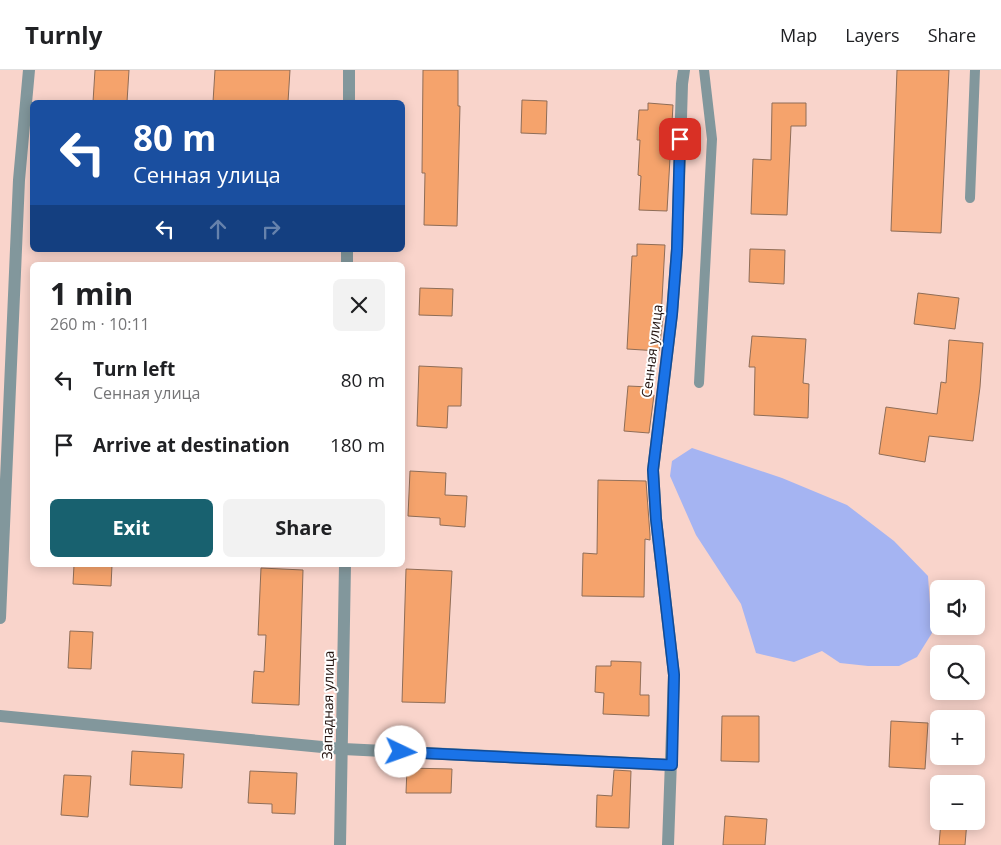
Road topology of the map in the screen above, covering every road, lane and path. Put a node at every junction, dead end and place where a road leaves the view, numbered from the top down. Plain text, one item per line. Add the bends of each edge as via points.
1 (29, 70) edge
2 (349, 70) edge
3 (684, 70) edge
4 (704, 70) edge
5 (975, 70) edge
6 (349, 100) edge
7 (970, 198) dead end
8 (699, 383) dead end
9 (344, 567) edge
10 (0, 618) edge
11 (0, 716) edge
12 (343, 748) junction
13 (672, 765) junction
14 (340, 845) edge
15 (668, 845) edge

1 - 10 street via 19,180
2 - 6 street
3 - 13 street, Сенная улица via 672,314 653,470 674,675
4 - 8 lane via 712,139
5 - 7 lane
9 - 12 street, Западная улица
11 - 12 street
12 - 13 street
12 - 14 street, Западная улица
13 - 15 street, Сенная улица

